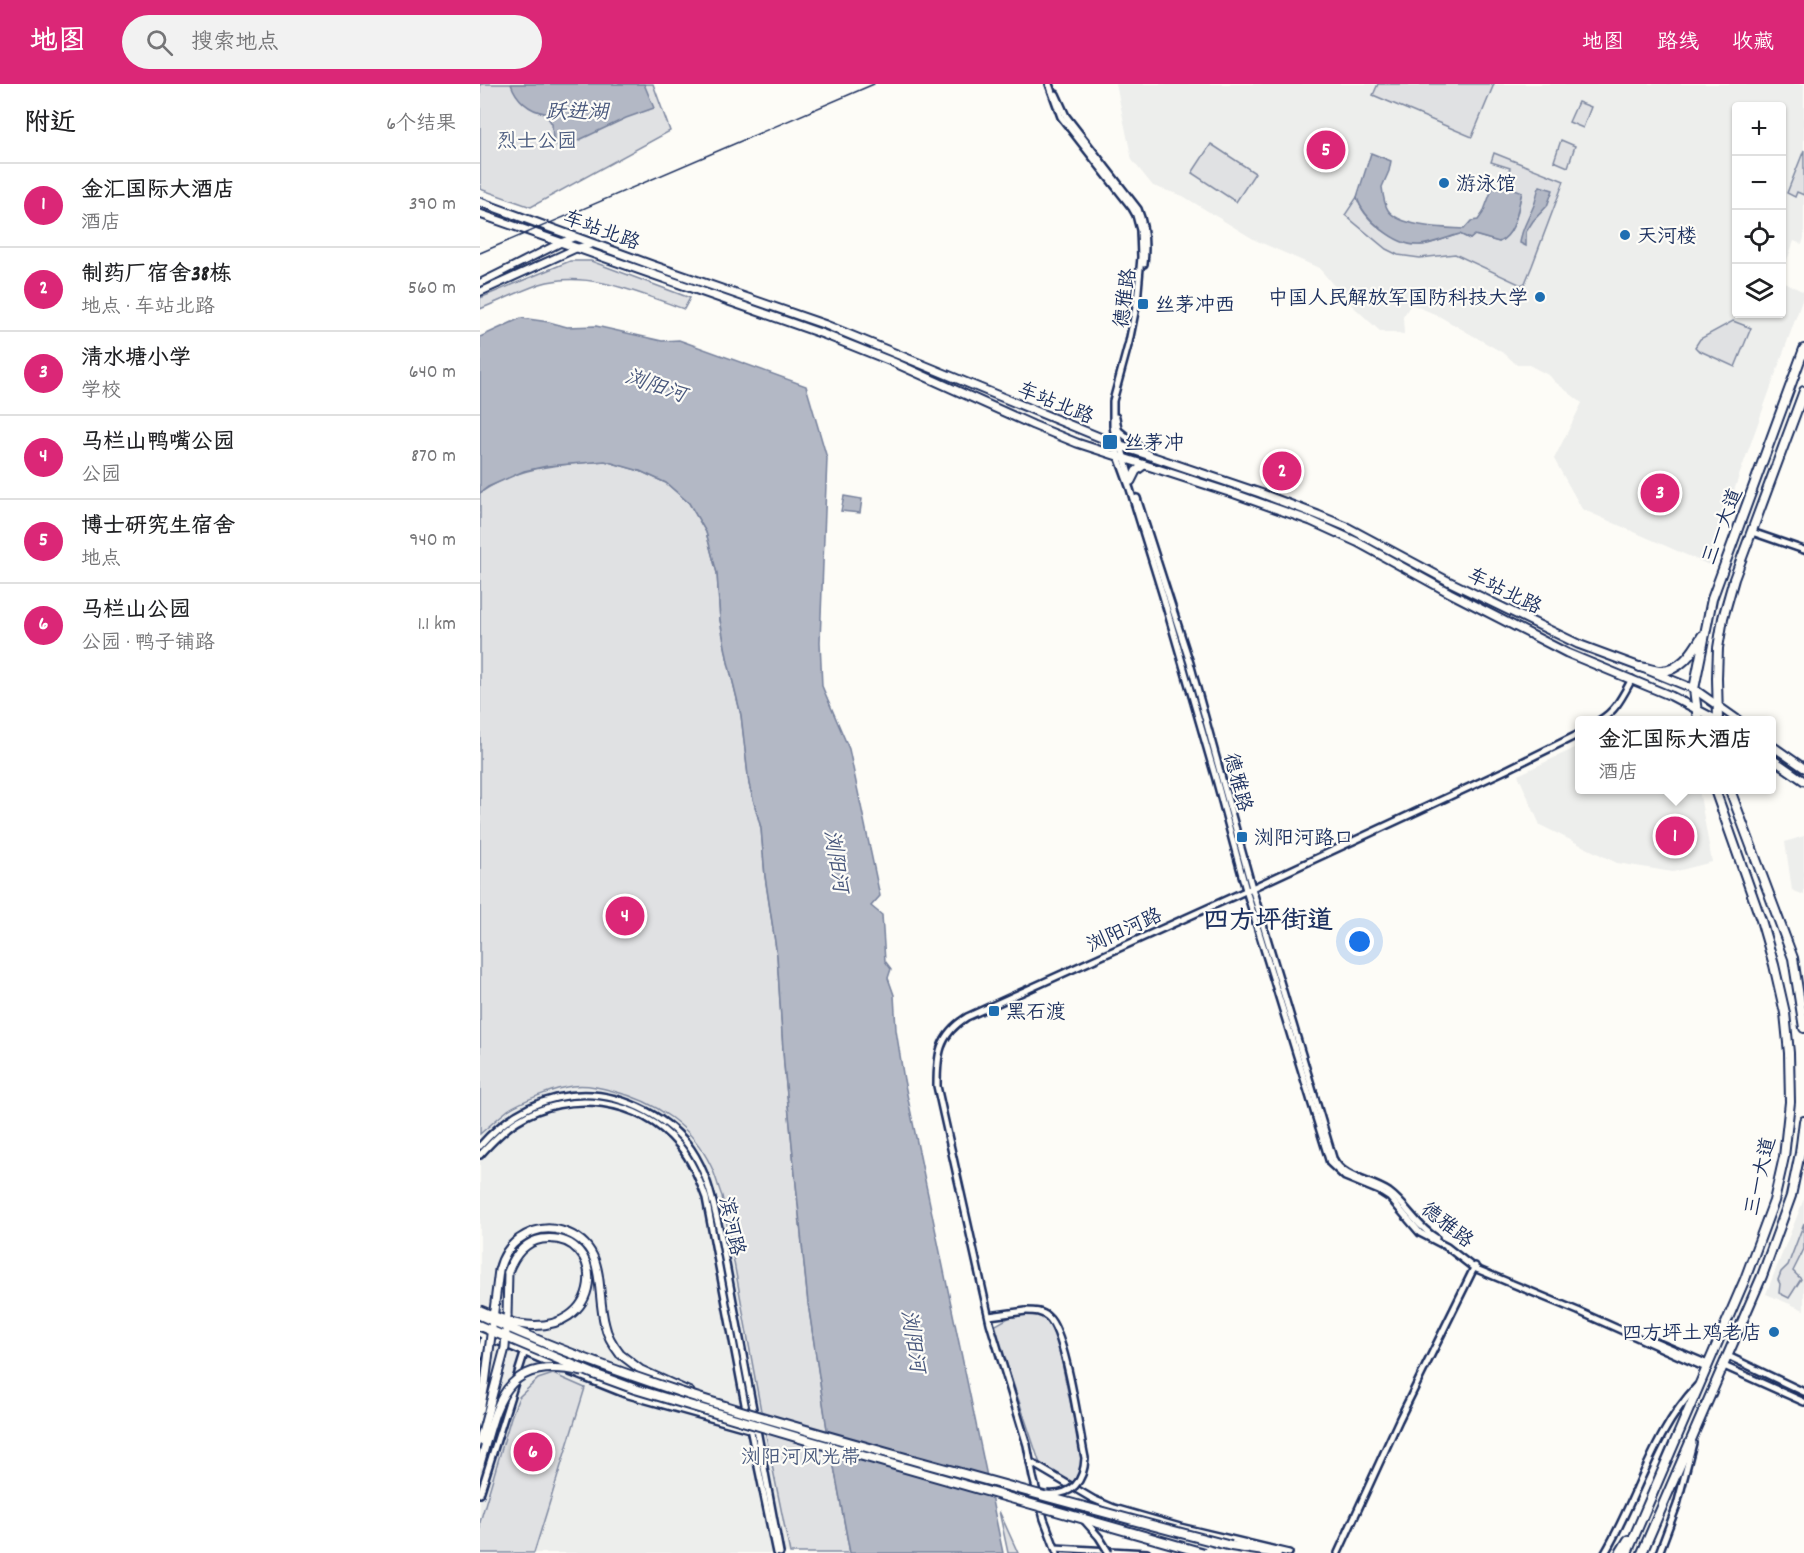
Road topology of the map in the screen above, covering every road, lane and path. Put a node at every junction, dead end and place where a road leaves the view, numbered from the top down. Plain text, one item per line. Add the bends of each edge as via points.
1 (1051, 84) edge
2 (480, 202) edge
3 (480, 214) edge
4 (575, 237) junction
5 (562, 242) junction
6 (593, 244) junction
7 (577, 248) junction
8 (480, 283) edge
9 (480, 292) edge
10 (1804, 349) edge
11 (1804, 391) edge
12 (1118, 430) junction
13 (1118, 445) junction
14 (1149, 455) junction
15 (1121, 457) junction
16 (1144, 465) junction
17 (1131, 481) junction
18 (1752, 532) junction
19 (1804, 550) edge
20 (1705, 630) junction
21 (1640, 667) junction
22 (1632, 679) junction
23 (1694, 689) junction
24 (1717, 705) junction
25 (1696, 708) junction
26 (1608, 716) edge
27 (1697, 716) edge
28 (1710, 716) edge
29 (1717, 716) edge
30 (1732, 716) edge
31 (1575, 736) edge
32 (1776, 748) edge
33 (1776, 761) edge
34 (1804, 768) edge
35 (1804, 781) edge
36 (1717, 794) edge
37 (1732, 794) edge
38 (1249, 889) junction
39 (1804, 1028) edge
40 (1804, 1121) edge
41 (480, 1146) edge
42 (480, 1155) edge
43 (1769, 1216) junction
44 (1783, 1220) junction
45 (1475, 1266) junction
46 (480, 1310) edge
47 (480, 1315) edge
48 (989, 1316) junction
49 (480, 1321) edge
50 (480, 1326) edge
51 (482, 1335) edge
52 (524, 1354) junction
53 (480, 1356) edge
54 (1728, 1356) junction
55 (1707, 1366) junction
56 (1724, 1366) junction
57 (594, 1374) junction
58 (1698, 1385) junction
59 (1804, 1392) edge
60 (709, 1401) junction
61 (1804, 1402) edge
62 (480, 1410) edge
63 (748, 1418) junction
64 (756, 1420) junction
65 (750, 1429) junction
66 (758, 1431) junction
67 (1695, 1432) junction
68 (480, 1441) edge
69 (1030, 1462) junction
70 (480, 1464) edge
71 (1030, 1492) junction
72 (480, 1494) edge
73 (1642, 1516) junction
74 (1083, 1519) junction
75 (1124, 1530) junction
76 (1230, 1546) junction
77 (1056, 1551) edge
78 (776, 1553) edge
79 (780, 1553) edge
80 (1109, 1553) edge
81 (1147, 1553) edge
82 (1190, 1553) edge
83 (1203, 1553) edge
84 (1255, 1553) edge
85 (1277, 1553) edge
86 (1289, 1553) edge
87 (1338, 1553) edge
88 (1605, 1553) edge
89 (1620, 1553) edge
90 (1627, 1553) edge
91 (1642, 1553) edge
92 (1659, 1553) edge

1 - 12 street, 德雅路 via 1065,116 1134,204 1143,223 1145,250 1140,303 1117,396
1 - 13 street, 德雅路 via 1061,117 1138,221 1141,250 1137,302 1113,401
2 - 4 main road, 车站北路
3 - 5 main road, 车站北路
4 - 5 main road
4 - 6 main road, 车站北路
5 - 7 main road, 车站北路
5 - 8 main road
6 - 7 main road
6 - 13 main road, 车站北路 via 826,325
7 - 9 main road
7 - 15 main road, 车站北路 via 823,334 1033,425
10 - 20 highway, 三一大道 via 1722,569
11 - 18 highway, 三一大道
12 - 13 street, 德雅路
12 - 14 street
13 - 14 main road, 车站北路
13 - 15 street, 德雅路
14 - 21 main road, 车站北路 via 1337,523 1578,644
15 - 16 main road, 车站北路
15 - 17 street, 德雅路
15 - 38 street, 德雅路
16 - 17 main road
16 - 22 main road, 车站北路 via 1311,521 1567,653
17 - 38 street, 德雅路 via 1190,663
18 - 19 street
18 - 24 highway, 三一大道 via 1724,618 1718,648
20 - 21 highway via 1682,663 1661,671
20 - 23 highway, 三一大道
21 - 23 main road, 车站北路
22 - 25 main road, 车站北路
22 - 26 street
23 - 24 main road, 车站北路
23 - 25 highway, 三一大道
24 - 29 highway, 三一大道
24 - 30 main road, 车站北路
25 - 27 highway, 三一大道
25 - 28 main road, 车站北路
31 - 38 street, 浏阳河路
32 - 34 main road
33 - 35 main road
36 - 43 highway, 三一大道 via 1761,920 1785,1013 1790,1102 1784,1157
37 - 39 highway via 1793,958
38 - 45 street, 德雅路 via 1336,1162 1349,1174 1390,1193 1420,1226
38 - 45 street, 德雅路 via 1330,1163 1345,1177 1390,1198 1420,1233
38 - 48 street, 浏阳河路 via 967,1017 948,1032 939,1050 937,1086
40 - 44 highway, 三一大道
41 - 64 street, 滨河路 via 525,1109 550,1099 585,1094 636,1106 679,1135 699,1161 712,1197
42 - 63 street, 滨河路 via 516,1122 566,1102 602,1102 636,1113 678,1144 706,1198
43 - 44 highway
43 - 55 highway, 三一大道
44 - 54 highway, 三一大道
45 - 55 street, 德雅路
45 - 87 street
46 - 68 main road, bridge via 507,1321 514,1323 521,1324 541,1325 566,1318 587,1294 590,1281 583,1257 568,1244 548,1239 526,1245 512,1260 507,1283 506,1302 507,1316 507,1324 505,1347
47 - 60 highway, bridge via 575,1356
48 - 69 street, 浏阳河路
48 - 71 street, bridge via 1026,1311 1047,1315 1058,1332 1064,1353 1085,1458 1083,1473 1074,1488 1066,1492
49 - 63 street via 656,1391
50 - 57 highway, bridge
51 - 52 street
51 - 53 street
52 - 65 street via 625,1394
52 - 72 street
54 - 56 highway, 三一大道
54 - 59 street
55 - 58 highway, 三一大道
56 - 61 street
56 - 67 highway, 三一大道
57 - 70 main road, bridge via 539,1370 519,1377 509,1385 496,1409
57 - 74 highway, bridge
58 - 73 highway, 三一大道
58 - 88 street via 1663,1433
60 - 62 main road, bridge via 650,1375 620,1354 604,1325 599,1273 592,1253 571,1234 544,1229 514,1243 502,1260
60 - 71 highway, bridge
63 - 64 street
63 - 65 street, 滨河路
64 - 66 street, 滨河路
65 - 66 street
65 - 78 street, 滨河路
66 - 79 street, 滨河路
67 - 91 highway, 三一大道
67 - 92 street via 1677,1505
69 - 77 street, 浏阳河路
69 - 86 street via 1114,1508
71 - 76 highway, bridge
73 - 89 highway
73 - 90 highway, 三一大道
74 - 75 highway, bridge
74 - 80 street, bridge
75 - 82 highway, bridge
75 - 83 highway, bridge
76 - 84 highway
76 - 85 highway
77 - 81 street

